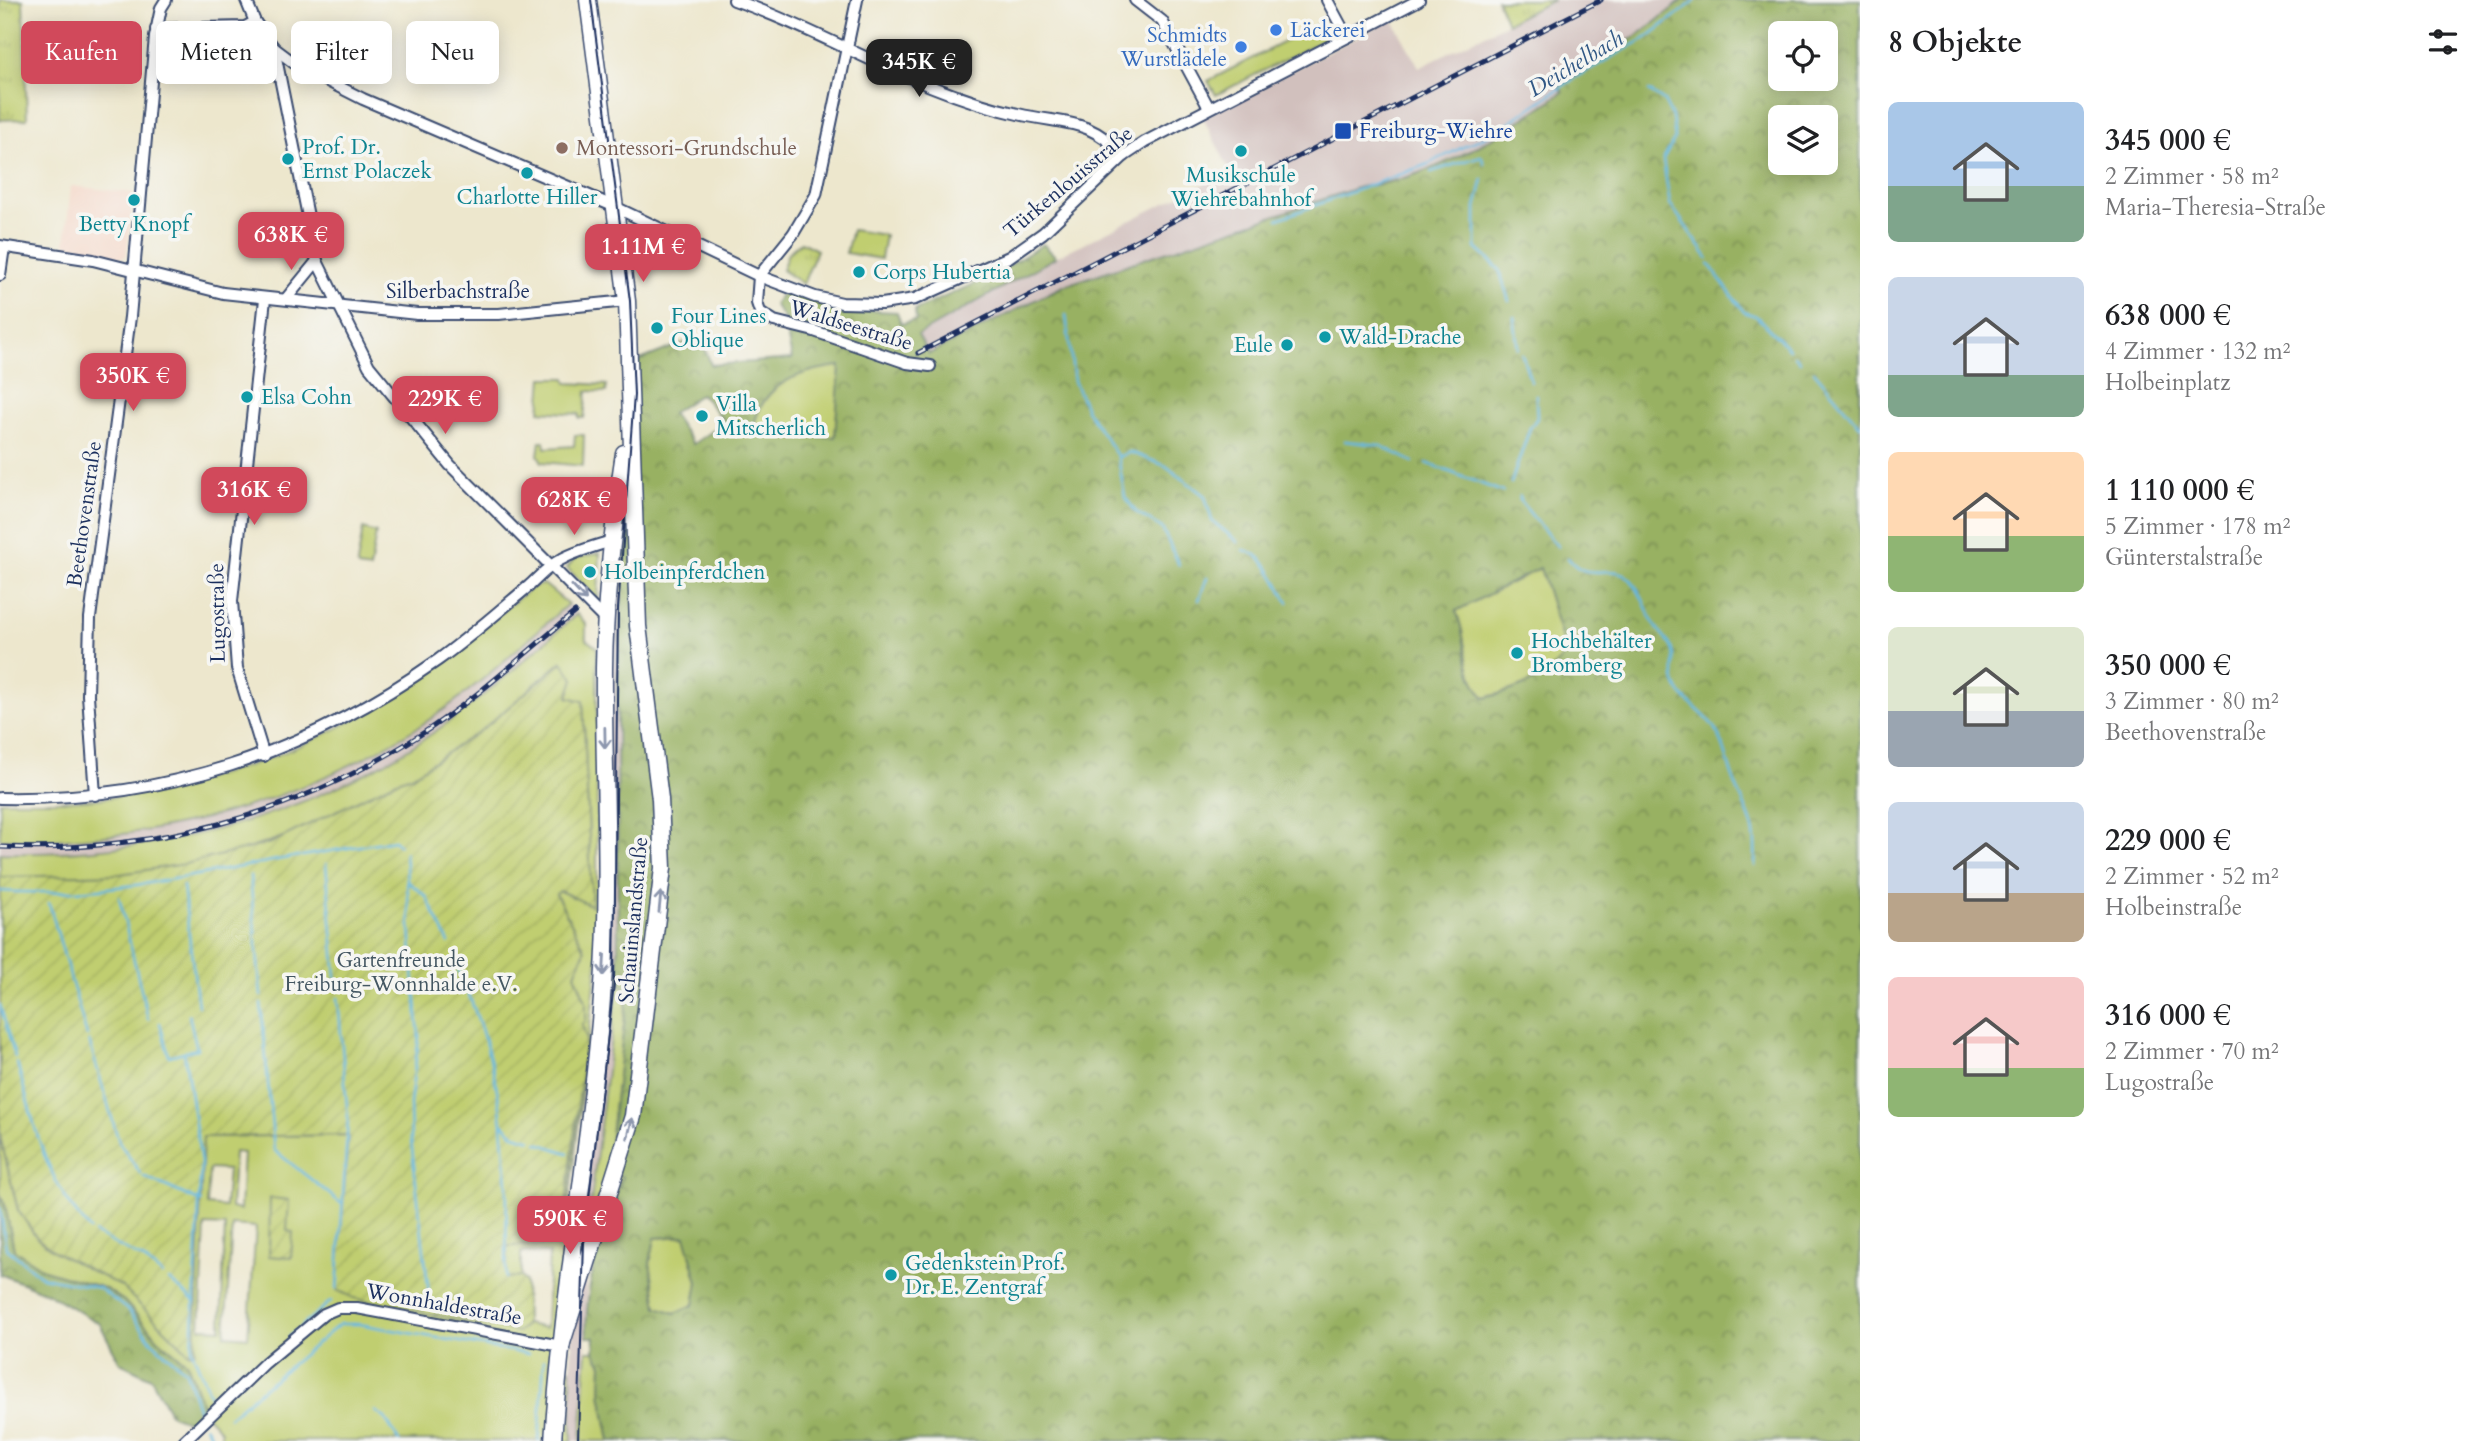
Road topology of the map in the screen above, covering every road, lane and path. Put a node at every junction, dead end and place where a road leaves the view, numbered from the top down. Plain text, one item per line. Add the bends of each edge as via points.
1 (166, 0) edge
2 (246, 0) edge
3 (589, 0) edge
4 (734, 0) edge
5 (857, 0) edge
6 (1135, 0) edge
7 (1327, 0) edge
8 (1419, 0) edge
9 (158, 21) edge
10 (255, 21) edge
11 (156, 29) edge
12 (1347, 37) junction
13 (277, 50) edge
14 (847, 50) junction
15 (277, 63) edge
16 (1209, 108) junction
17 (1124, 156) junction
18 (613, 206) junction
19 (2, 246) edge
20 (317, 261) junction
21 (134, 270) junction
22 (0, 275) edge
23 (759, 275) junction
24 (265, 299) junction
25 (286, 299) junction
26 (627, 301) junction
27 (338, 305) junction
28 (930, 366) dead end
29 (629, 430) junction
30 (612, 541) junction
31 (552, 565) junction
32 (606, 621) junction
33 (264, 756) junction
34 (94, 795) junction
35 (0, 797) edge
36 (574, 1226) junction
37 (594, 1241) junction
38 (561, 1346) junction
39 (198, 1432) edge
40 (184, 1441) edge
41 (553, 1441) edge

1 - 9 street, Beethovenstraße
2 - 10 street
3 - 18 main road
4 - 14 street
5 - 14 street
6 - 16 street via 1162,21
7 - 12 street
8 - 12 street, Türkenlouisstraße
11 - 21 street, Beethovenstraße
12 - 16 street, Türkenlouisstraße
13 - 18 street, Türkenlouisstraße via 363,99
14 - 17 street via 974,102 1097,131
14 - 23 street via 816,195 793,234
15 - 20 street
16 - 17 street, Türkenlouisstraße
17 - 23 street, Türkenlouisstraße via 1043,233 1009,257 929,295 882,304 842,303
18 - 23 street, Türkenlouisstraße
18 - 26 main road
19 - 21 street, Silberbachstraße
19 - 22 street
20 - 25 street
20 - 27 street
21 - 24 street, Silberbachstraße
21 - 34 street, Beethovenstraße via 90,618
23 - 28 street, Waldseestraße via 757,303 766,318 907,363
24 - 25 street, Silberbachstraße
24 - 33 street, Lugostraße via 232,601 237,668
25 - 27 street, Silberbachstraße
26 - 27 street, Silberbachstraße via 499,314 417,314
26 - 29 main road
27 - 31 street via 369,366 426,437
29 - 30 main road, Schauinslandstraße
37 -> 29 main road, Schauinslandstraße via 633,1116 663,868 660,799 638,626
30 - 31 street
30 - 32 main road, Schauinslandstraße
31 -> 32 street
31 - 33 street via 398,687 327,728
32 -> 36 main road, Schauinslandstraße via 604,962
33 - 34 street via 166,784
34 - 35 street
36 - 37 main road via 581,1240
36 - 38 main road, Schauinslandstraße
37 - 38 main road, Schauinslandstraße
38 - 39 street, Wonnhaldestraße via 338,1307 265,1363
38 - 41 main road, Schauinslandstraße
39 - 40 street, Wonnhaldestraße

